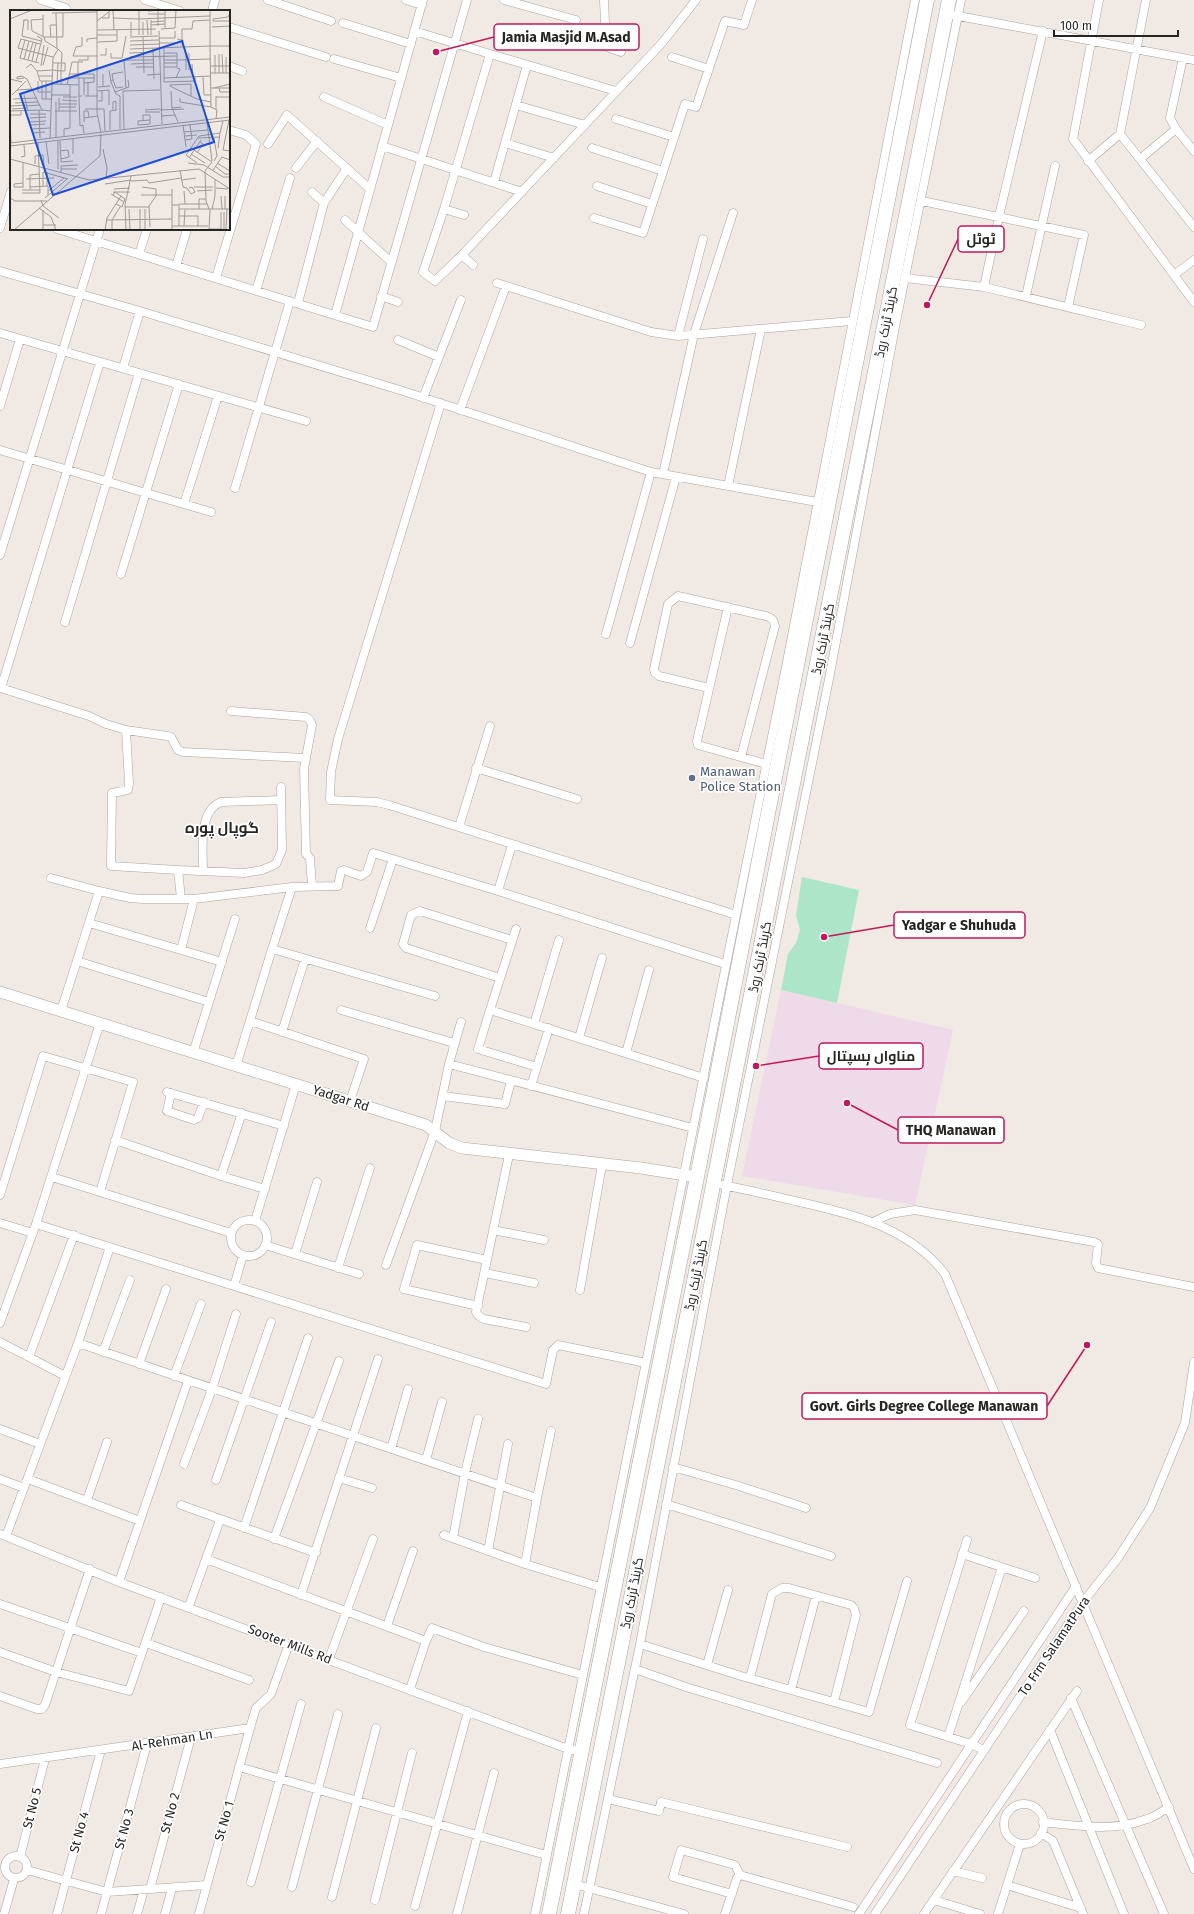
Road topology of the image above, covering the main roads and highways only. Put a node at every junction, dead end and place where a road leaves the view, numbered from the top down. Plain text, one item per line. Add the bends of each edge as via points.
1 (927, 0) edge
2 (951, 10) edge
3 (747, 925) junction
4 (766, 928) junction
5 (573, 1798) junction
6 (591, 1800) junction
7 (549, 1914) edge
8 (568, 1914) edge

1 - 3 highway, گرینڈ ٹرنک روڈ
2 - 4 highway, گرینڈ ٹرنک روڈ via 901,282 890,326 798,797
3 - 4 highway
3 - 5 highway, گرینڈ ٹرنک روڈ via 691,1176 575,1750
4 - 6 highway, گرینڈ ٹرنک روڈ via 738,1101
5 - 6 highway
5 - 7 highway, گرینڈ ٹرنک روڈ
6 - 8 highway, گرینڈ ٹرنک روڈ

